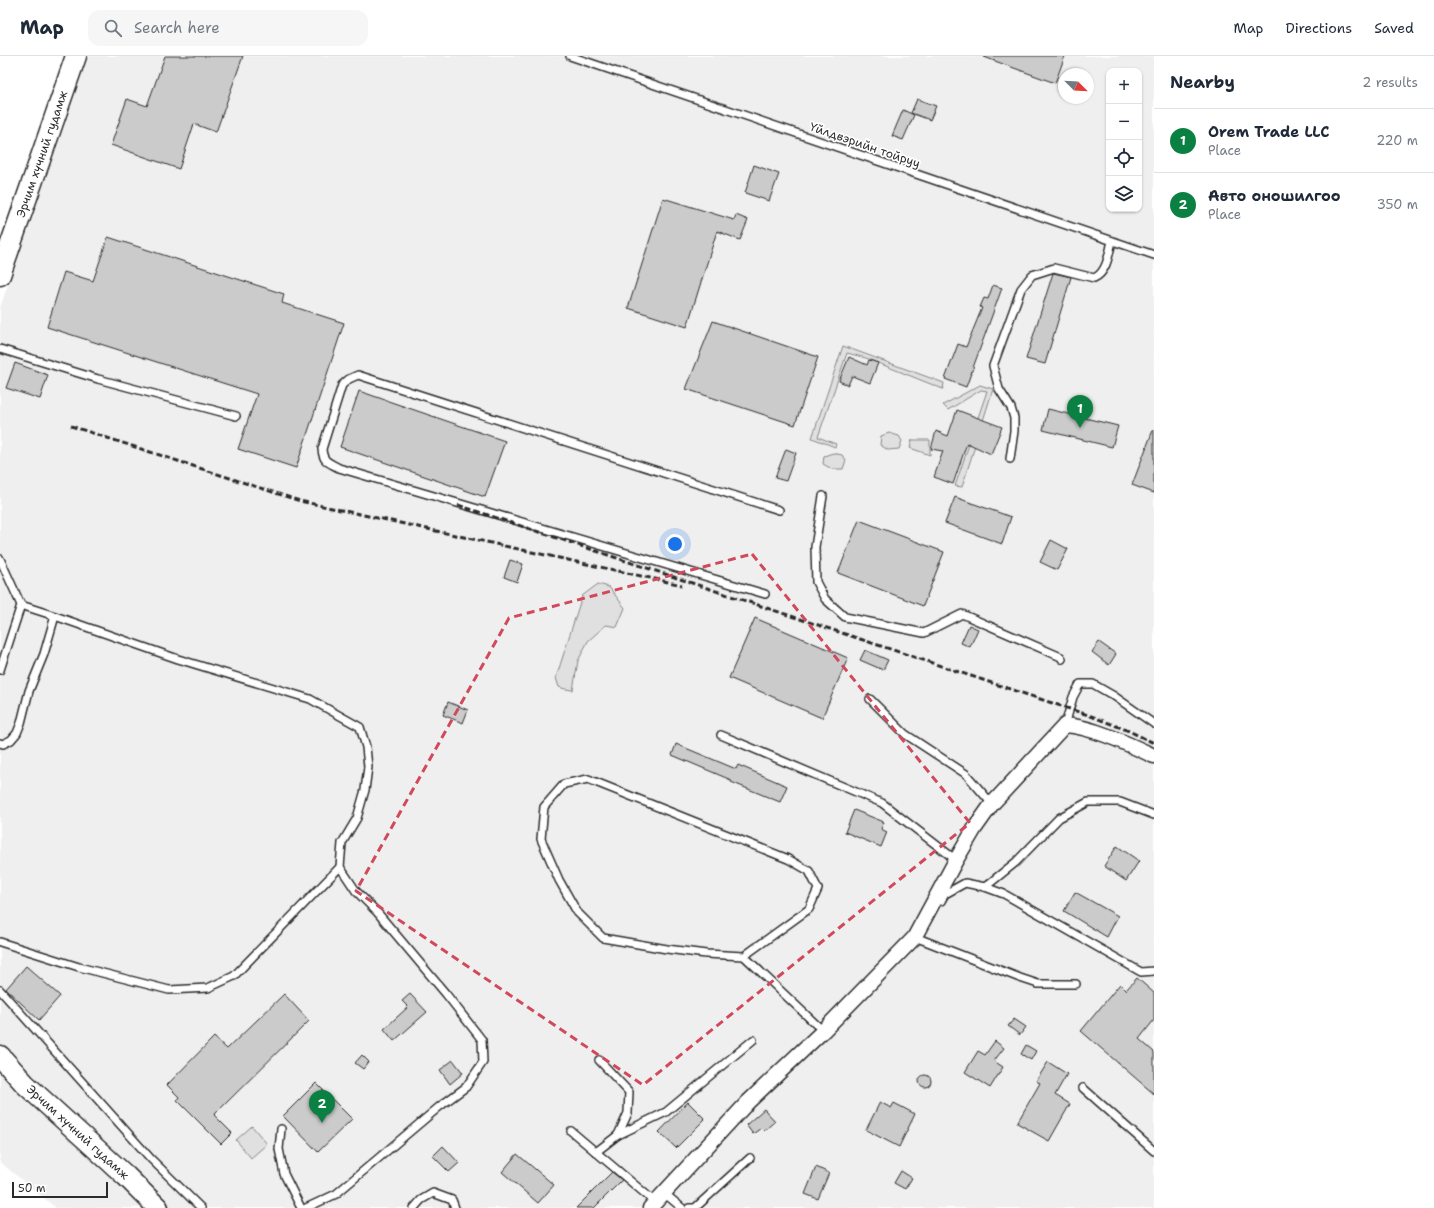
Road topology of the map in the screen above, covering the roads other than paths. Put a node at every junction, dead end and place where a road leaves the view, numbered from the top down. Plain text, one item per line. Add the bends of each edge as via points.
1 (76, 56) edge
2 (570, 56) edge
3 (1112, 241) junction
4 (1154, 255) edge
5 (0, 275) edge
6 (0, 349) edge
7 (236, 416) dead end
8 (1010, 459) dead end
9 (823, 496) dead end
10 (779, 510) dead end
11 (0, 559) edge
12 (765, 594) dead end
13 (21, 605) junction
14 (55, 616) junction
15 (1062, 659) dead end
16 (0, 670) edge
17 (870, 699) dead end
18 (1154, 724) edge
19 (1065, 725) junction
20 (721, 735) dead end
21 (0, 743) edge
22 (1154, 756) edge
23 (992, 804) junction
24 (1154, 815) edge
25 (956, 860) junction
26 (340, 867) junction
27 (985, 887) junction
28 (914, 938) junction
29 (0, 942) edge
30 (744, 956) junction
31 (1154, 971) edge
32 (1076, 984) dead end
33 (0, 990) edge
34 (823, 1031) junction
35 (753, 1040) dead end
36 (0, 1056) edge
37 (599, 1060) dead end
38 (1083, 1088) dead end
39 (281, 1129) dead end
40 (571, 1131) dead end
41 (618, 1135) junction
42 (596, 1152) junction
43 (1154, 1152) edge
44 (750, 1158) dead end
45 (656, 1201) edge
46 (158, 1208) edge
47 (201, 1208) edge
48 (301, 1208) edge
49 (306, 1208) edge
50 (414, 1208) edge
51 (455, 1208) edge
52 (682, 1208) edge
53 (689, 1208) edge

1 - 5 main road, Эрчим хүчний гудамж
2 - 3 lane, Үйлдвэрийн тойруу
3 - 4 lane, Үйлдвэрийн тойруу
3 - 8 lane via 1105,267 1098,277 1054,268 1032,275 1021,289 993,366 999,389 1014,418
6 - 7 lane via 98,379
9 - 15 lane via 815,548 816,582 825,599 845,617 924,633 962,614
10 - 12 lane via 358,375 349,378 342,385 322,449 327,462 339,468
11 - 13 lane
13 - 14 lane
13 - 16 lane
14 - 21 lane via 44,654 29,691 21,724 11,740
14 - 26 lane via 178,659 310,699 360,727 368,767 365,790 357,818 342,843
17 - 23 lane via 905,734 966,774
18 - 19 lane via 1093,684 1080,684 1073,697
19 - 22 street via 1079,726
19 - 23 street
20 - 25 lane via 882,803
23 - 25 street
24 - 27 lane via 1120,802 1088,802 1059,818 1016,862
25 - 28 street
26 - 29 lane via 234,976 208,988 169,990 79,967
26 - 49 lane via 356,891 377,912 482,1040 483,1062 466,1087 336,1194
27 - 28 lane via 965,883 945,894
27 - 31 lane via 1004,894 1141,972
28 - 32 lane via 1038,984
28 - 34 street
30 - 30 lane via 706,954 603,938 577,912 559,880 541,839 544,807 564,784 588,779 788,859 809,871 818,889 808,909
30 - 34 lane
33 - 47 lane via 151,1159
34 - 45 street via 748,1102
35 - 41 lane via 666,1112
36 - 46 main road, Эрчим хүчний гудамж via 25,1084
37 - 41 lane via 628,1092 628,1113
38 - 43 lane
39 - 48 lane via 279,1148 284,1174
40 - 42 lane
41 - 42 lane
42 - 45 lane
44 - 53 lane via 695,1208
45 - 52 lane
50 - 51 lane via 432,1193 452,1200

